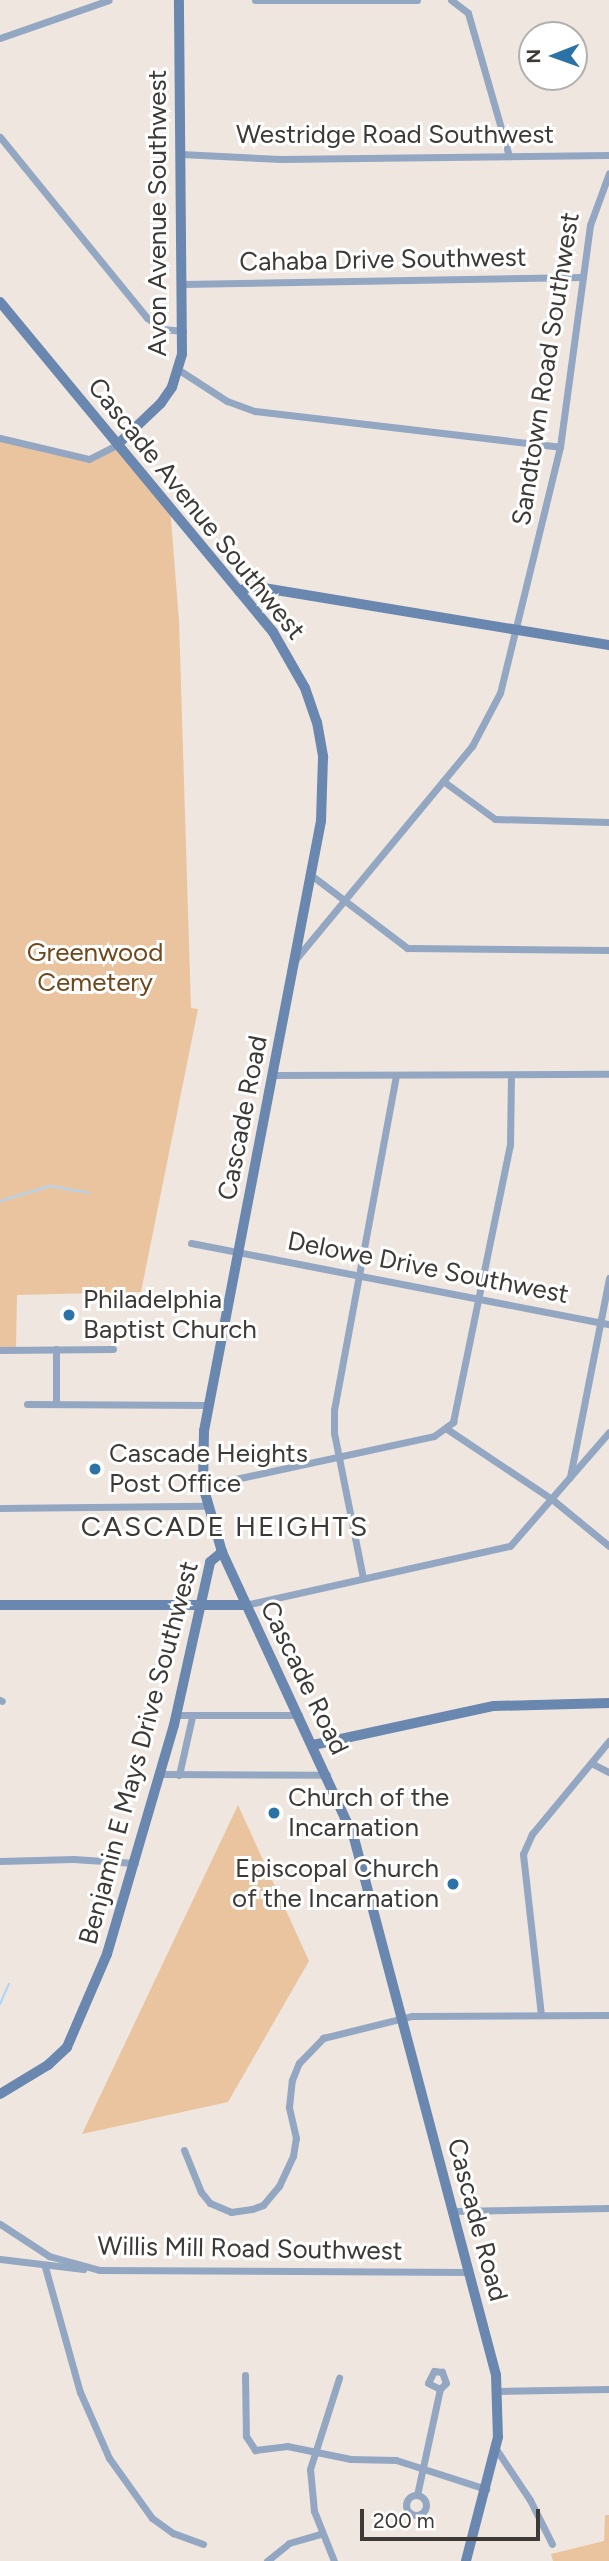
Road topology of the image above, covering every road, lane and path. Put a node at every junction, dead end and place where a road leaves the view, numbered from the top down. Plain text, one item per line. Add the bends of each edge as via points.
1 (109, 0) edge
2 (179, 0) edge
3 (255, 0) edge
4 (417, 0) edge
5 (452, 0) edge
6 (0, 38) edge
7 (0, 137) edge
8 (181, 154) junction
9 (609, 155) edge
10 (509, 156) junction
11 (609, 173) edge
12 (583, 277) junction
13 (183, 284) junction
14 (0, 302) edge
15 (183, 331) junction
16 (179, 369) junction
17 (0, 438) edge
18 (118, 444) junction
19 (560, 447) junction
20 (239, 591) junction
21 (519, 631) junction
22 (609, 645) edge
23 (443, 781) junction
24 (609, 821) edge
25 (310, 881) junction
26 (342, 901) junction
27 (609, 950) edge
28 (294, 961) junction
29 (609, 1074) edge
30 (272, 1075) junction
31 (511, 1075) junction
32 (396, 1076) junction
33 (191, 1243) dead end
34 (238, 1251) junction
35 (359, 1275) junction
36 (609, 1278) edge
37 (479, 1299) junction
38 (605, 1324) edge
39 (0, 1349) edge
40 (56, 1349) junction
41 (113, 1349) dead end
42 (56, 1403) junction
43 (27, 1404) dead end
44 (209, 1405) junction
45 (447, 1429) junction
46 (609, 1432) edge
47 (338, 1456) junction
48 (569, 1480) junction
49 (203, 1486) junction
50 (553, 1500) junction
51 (206, 1506) junction
52 (0, 1508) edge
53 (609, 1546) edge
54 (222, 1552) junction
55 (363, 1578) junction
56 (200, 1604) junction
57 (0, 1605) edge
58 (245, 1605) junction
59 (609, 1703) edge
60 (176, 1715) junction
61 (299, 1715) junction
62 (192, 1717) junction
63 (609, 1741) edge
64 (313, 1745) junction
65 (591, 1763) junction
66 (609, 1772) edge
67 (160, 1774) junction
68 (179, 1774) junction
69 (327, 1775) junction
70 (0, 1861) edge
71 (135, 1863) junction
72 (541, 2015) junction
73 (609, 2015) edge
74 (402, 2018) junction
75 (0, 2094) edge
76 (184, 2150) dead end
77 (609, 2208) edge
78 (453, 2211) junction
79 (0, 2224) edge
80 (0, 2259) edge
81 (45, 2267) junction
82 (99, 2270) junction
83 (469, 2272) junction
84 (245, 2375) dead end
85 (339, 2378) dead end
86 (440, 2389) dead end
87 (609, 2389) edge
88 (499, 2391) junction
89 (496, 2449) junction
90 (314, 2450) junction
91 (422, 2468) junction
92 (486, 2489) junction
93 (417, 2495) dead end
94 (321, 2534) junction
95 (203, 2544) dead end
96 (552, 2544) dead end
97 (267, 2561) edge
98 (334, 2561) edge
99 (466, 2561) edge

1 - 6 street
2 - 8 main road, Avon Avenue Southwest
3 - 4 street
5 - 10 street via 468,13
7 - 15 street via 147,318 163,329
8 - 10 street, Westridge Road Southwest via 281,159
8 - 13 main road, Avon Avenue Southwest
9 - 10 street, Westridge Road Southwest
11 - 12 street, Sandtown Road Southwest via 593,208
12 - 13 street, Cahaba Drive Southwest
12 - 19 street, Sandtown Road Southwest
13 - 15 main road, Avon Avenue Southwest
14 - 18 main road, Cascade Avenue Southwest
15 - 16 main road, Avon Avenue Southwest
16 - 18 main road, Avon Avenue Southwest via 161,403
16 - 19 street via 227,401 255,411
17 - 18 street via 89,459
18 - 20 main road, Cascade Avenue Southwest
19 - 21 street, Sandtown Road Southwest
20 - 21 main road via 252,586
20 - 25 main road, Cascade Avenue Southwest via 290,657 317,722 324,792
21 - 22 main road
21 - 23 street, Sandtown Road Southwest via 492,712
23 - 24 street via 495,819
23 - 26 street, Sandtown Road Southwest
25 - 26 street
25 - 28 main road, Cascade Road
26 - 27 street via 393,942 416,950
26 - 28 street, Sandtown Road Southwest
28 - 30 main road, Cascade Road
29 - 31 street
30 - 32 street
30 - 34 main road, Cascade Road
31 - 32 street
31 - 37 street via 510,1145
32 - 35 street
33 - 34 street, Delowe Drive Southwest
34 - 35 street, Delowe Drive Southwest
34 - 44 main road, Cascade Road
35 - 37 street, Delowe Drive Southwest
35 - 47 street via 334,1410
36 - 38 street
37 - 38 street, Delowe Drive Southwest
37 - 45 street via 457,1413
38 - 48 street
39 - 40 street
40 - 41 street
40 - 42 street
42 - 43 street
42 - 44 street
44 - 49 main road, Cascade Road via 202,1447
45 - 47 street
45 - 50 street
46 - 48 street
47 - 49 street
47 - 55 street
48 - 50 street
49 - 51 main road, Cascade Road
50 - 53 street
50 - 55 street via 510,1546
51 - 52 street
51 - 54 main road, Cascade Road
54 - 56 main road, Benjamin E Mays Drive Southwest via 210,1562
54 - 58 main road, Cascade Road
55 - 58 street
56 - 57 main road
56 - 58 main road
56 - 60 main road, Benjamin E Mays Drive Southwest
58 - 61 main road, Cascade Road
59 - 64 main road via 494,1706
60 - 62 street
60 - 67 main road, Benjamin E Mays Drive Southwest
61 - 62 street
61 - 64 main road, Cascade Road
62 - 68 street
63 - 65 street
64 - 69 main road, Cascade Road
65 - 66 street
65 - 72 street via 532,1834 523,1854
67 - 68 street
67 - 71 main road, Benjamin E Mays Drive Southwest
68 - 69 street
69 - 74 main road, Cascade Road via 354,1838
70 - 71 street via 62,1858
71 - 75 main road, Benjamin E Mays Drive Southwest via 107,1954 66,2047 48,2065
72 - 73 street
72 - 74 street
74 - 76 street via 323,2038 299,2063 289,2095 296,2147 279,2186 263,2205 231,2212 210,2203
74 - 78 main road, Cascade Road
77 - 78 street
78 - 83 main road, Cascade Road
79 - 82 street, Willis Mill Road Southwest via 49,2256
80 - 81 street
81 - 82 street
81 - 95 street via 80,2392 109,2458 152,2518 173,2533
82 - 83 street, Willis Mill Road Southwest
83 - 88 main road, Cascade Road
84 - 90 street via 250,2446 260,2451 286,2446
85 - 90 street
86 - 91 street
87 - 88 street
88 - 89 main road, Cascade Road
89 - 92 main road, Cascade Road
89 - 96 street
90 - 91 street
90 - 94 street via 310,2486
91 - 92 street
91 - 93 street
92 - 99 main road, Cascade Road
94 - 97 street via 289,2543
94 - 98 street

